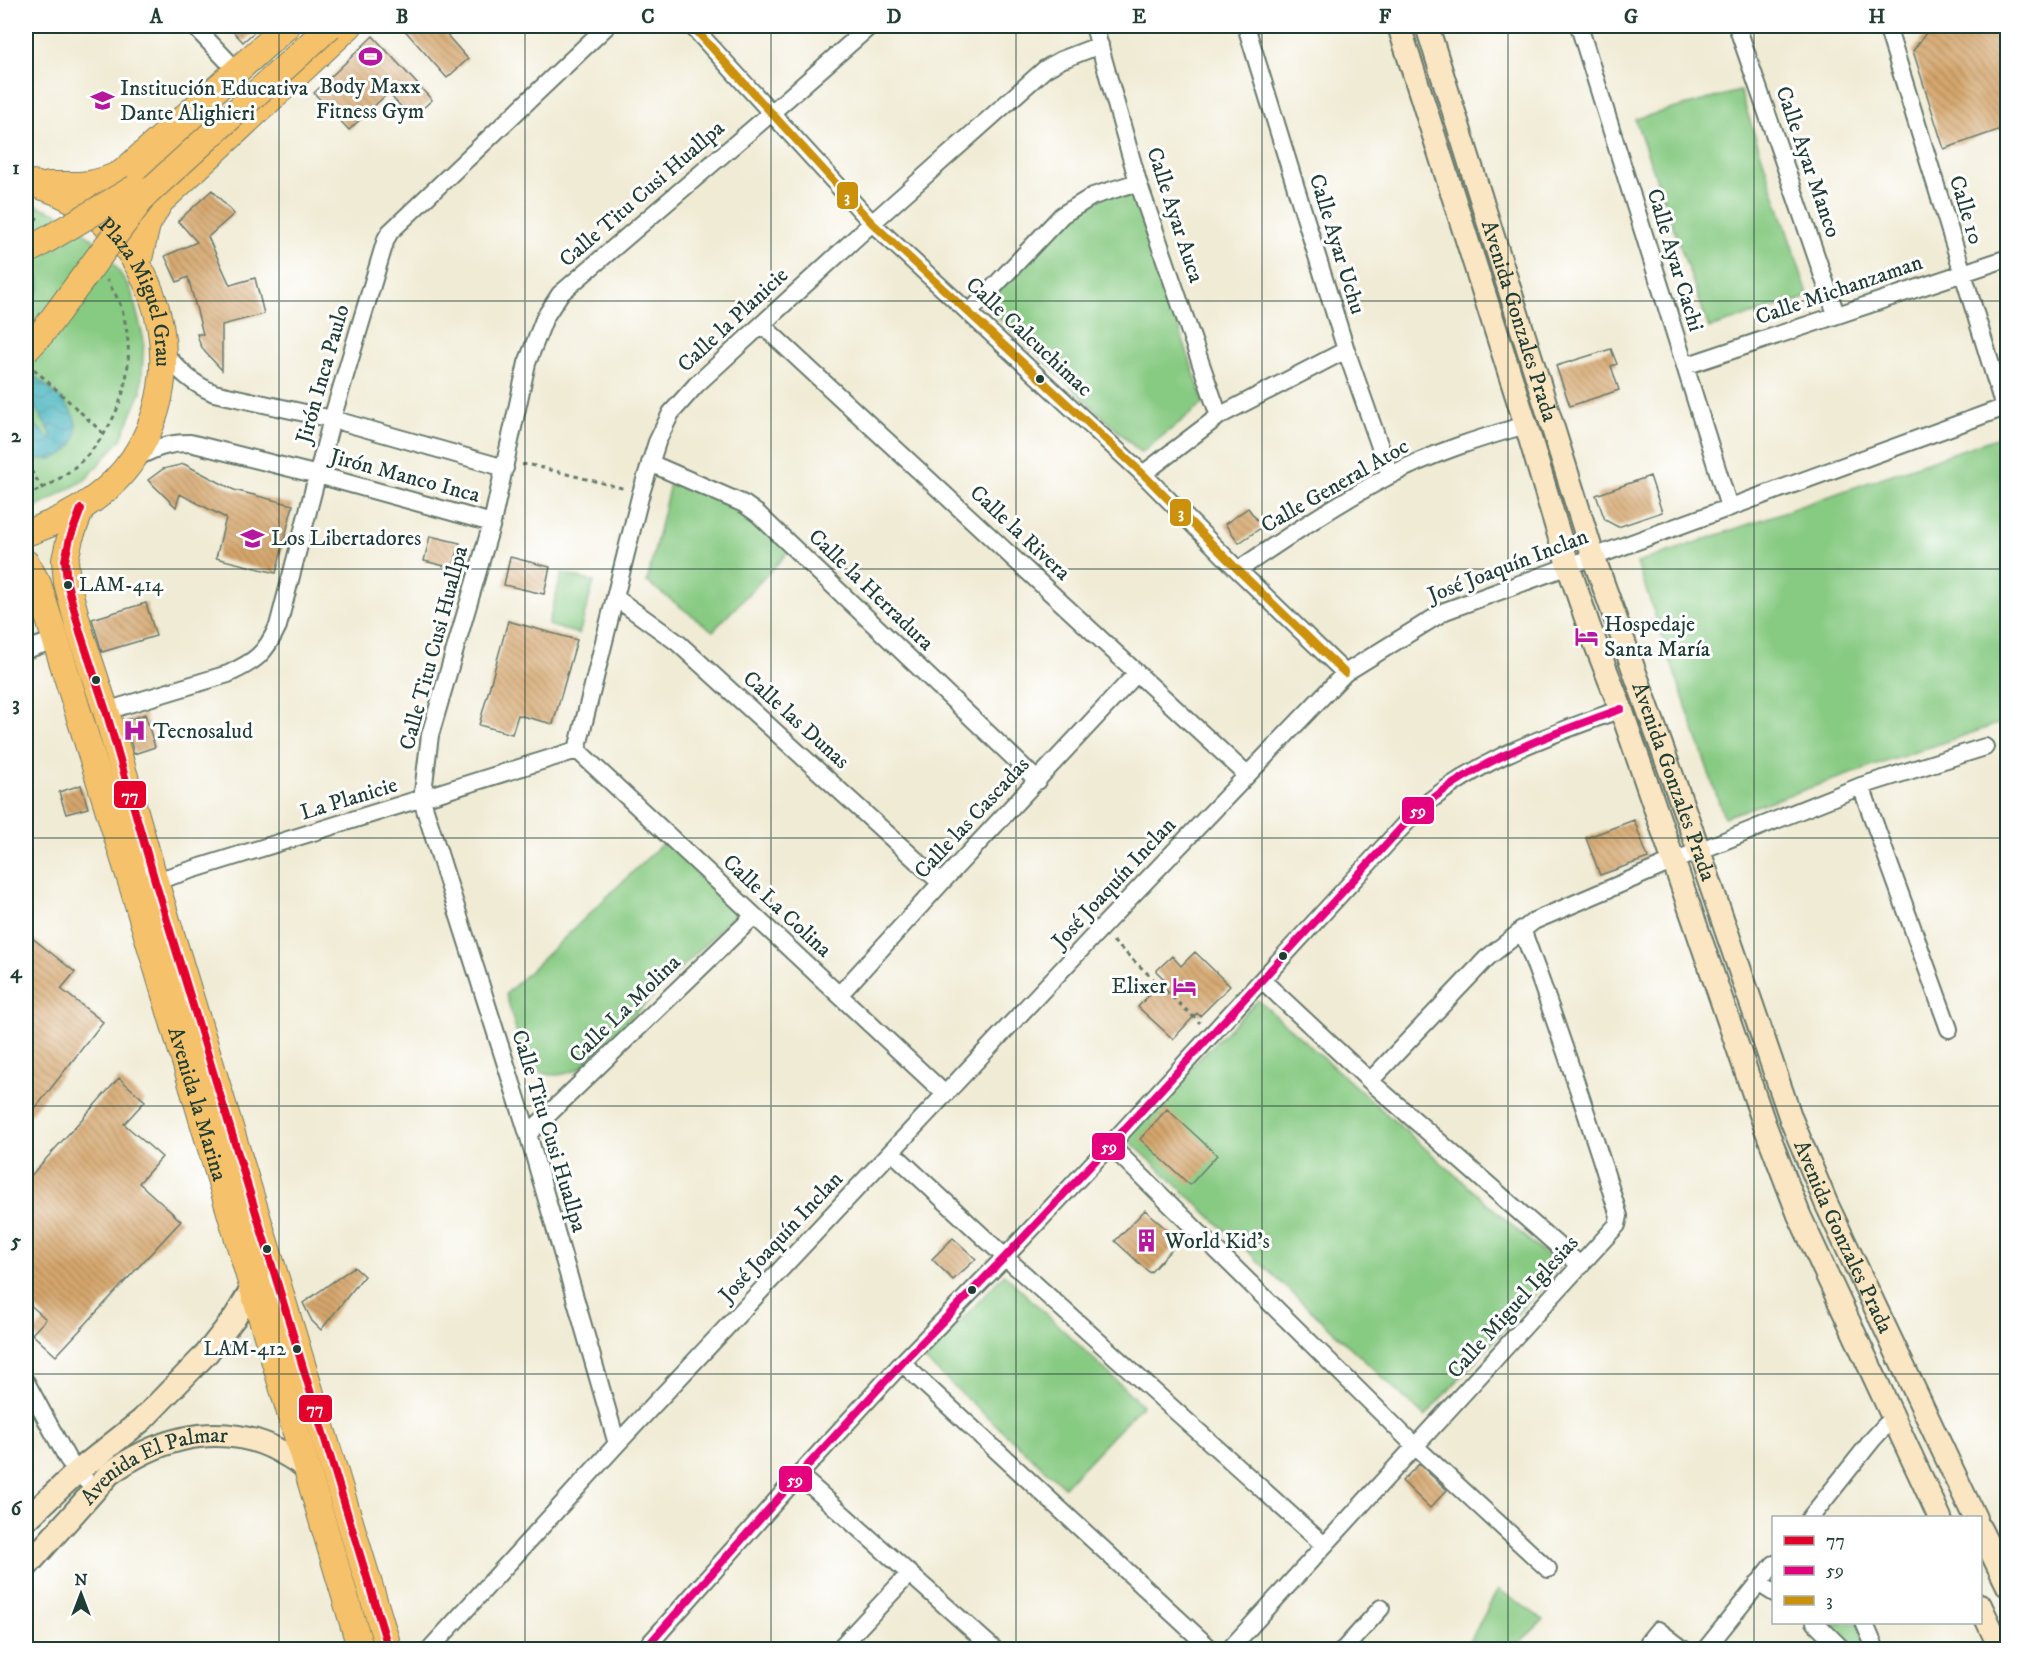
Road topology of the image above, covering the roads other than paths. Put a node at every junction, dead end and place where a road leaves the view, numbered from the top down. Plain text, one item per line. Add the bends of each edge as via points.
1 (194, 26) edge
2 (287, 26) edge
3 (306, 26) edge
4 (330, 26) edge
5 (349, 26) edge
6 (607, 26) edge
7 (692, 26) edge
8 (870, 26) edge
9 (1094, 26) edge
10 (1246, 26) edge
11 (1399, 26) edge
12 (1427, 26) edge
13 (1579, 26) edge
14 (1737, 26) edge
15 (1904, 26) edge
16 (1889, 33) edge
17 (1100, 45) junction
18 (237, 71) junction
19 (770, 114) junction
20 (1138, 182) junction
21 (31, 184) edge
22 (872, 223) junction
23 (26, 252) edge
24 (2007, 258) edge
25 (138, 263) junction
26 (1961, 272) junction
27 (969, 313) junction
28 (1836, 314) junction
29 (762, 325) junction
30 (1347, 350) junction
31 (164, 353) junction
32 (28, 358) edge
33 (1685, 366) junction
34 (2006, 406) edge
35 (1219, 416) junction
36 (332, 420) junction
37 (1526, 425) junction
38 (133, 459) junction
39 (651, 463) junction
40 (505, 468) junction
41 (1143, 474) junction
42 (318, 475) junction
43 (1390, 475) junction
44 (1729, 507) junction
45 (81, 509) junction
46 (492, 523) junction
47 (26, 533) edge
48 (1593, 556) junction
49 (26, 563) edge
50 (1568, 565) junction
51 (1238, 570) junction
52 (616, 598) junction
53 (55, 640) junction
54 (26, 650) edge
55 (1137, 673) junction
56 (1345, 673) junction
57 (1621, 709) junction
58 (105, 711) junction
59 (1984, 747) dead end
60 (577, 750) junction
61 (1247, 775) junction
62 (1038, 781) junction
63 (1861, 786) junction
64 (422, 800) junction
65 (1699, 851) junction
66 (1674, 861) junction
67 (941, 883) junction
68 (144, 885) junction
69 (754, 916) junction
70 (1522, 929) junction
71 (1262, 980) junction
72 (839, 995) junction
73 (1949, 1029) dead end
74 (1370, 1081) junction
75 (945, 1094) junction
76 (528, 1134) junction
77 (1110, 1145) junction
78 (892, 1152) junction
79 (1848, 1247) junction
80 (1005, 1257) junction
81 (1821, 1261) junction
82 (1581, 1266) junction
83 (252, 1289) junction
84 (902, 1363) junction
85 (26, 1382) edge
86 (1893, 1417) junction
87 (617, 1444) junction
88 (1416, 1447) junction
89 (307, 1468) junction
90 (77, 1472) junction
91 (798, 1475) junction
92 (96, 1490) junction
93 (1814, 1516) edge
94 (1939, 1516) edge
95 (1974, 1516) edge
96 (26, 1520) edge
97 (1982, 1533) edge
98 (1324, 1545) junction
99 (1772, 1565) edge
100 (26, 1567) edge
101 (1548, 1569) dead end
102 (910, 1573) junction
103 (1758, 1583) junction
104 (2007, 1586) edge
105 (1772, 1592) edge
106 (1381, 1608) dead end
107 (1982, 1609) edge
108 (1816, 1624) edge
109 (1864, 1624) edge
110 (362, 1650) edge
111 (389, 1650) edge
112 (429, 1650) edge
113 (644, 1650) edge
114 (838, 1650) edge
115 (995, 1650) edge
116 (1212, 1650) edge
117 (1229, 1650) edge
118 (1343, 1650) edge
119 (1660, 1650) edge
120 (1684, 1650) edge
121 (1705, 1650) edge
122 (1843, 1650) edge
123 (1876, 1650) edge
124 (2001, 1650) edge

1 - 18 street
2 - 18 main road
3 - 23 main road, bridge via 135,188
4 - 32 main road, bridge via 144,196 42,333
5 - 25 main road via 160,202 147,225
6 - 36 street, Jirón Inca Paulo via 390,232
7 - 19 street, Calle Calcuchimac
8 - 19 street, Calle Titu Cusi Huallpa
9 - 17 street, Calle Ayar Auca
10 - 30 street, Calle Ayar Uchu
11 - 37 street, Avenida Gonzales Prada
12 - 48 street, Avenida Gonzales Prada
13 - 33 street, Calle Ayar Cachi
14 - 28 street, Calle Ayar Manco
15 - 16 street
16 - 26 street, Calle 10
17 - 20 street, Calle Ayar Auca
17 - 22 street, Calle la Planicie via 1045,69
18 - 21 main road via 122,173 104,182 82,185
19 - 22 street, Calle Calcuchimac
19 - 40 street, Calle Titu Cusi Huallpa via 560,294 545,317 527,363
20 - 27 street via 1093,196 1062,214
20 - 35 street, Calle Ayar Auca
21 - 25 main road, Plaza Miguel Grau via 74,201 106,225
22 - 27 street, Calle Calcuchimac
22 - 29 street, Calle la Planicie
24 - 26 street, Calle Michanzaman
25 - 31 main road, Plaza Miguel Grau via 152,292
26 - 28 street, Calle Michanzaman
26 - 34 street, Calle 10
27 - 41 street, Calle Calcuchimac
28 - 33 street, Calle Michanzaman
29 - 39 street, Calle la Planicie via 682,399 663,429
29 - 55 street, Calle la Rivera
30 - 35 street
30 - 43 street, Calle Ayar Uchu
31 - 36 street, Jirón Manco Inca via 197,386 214,393
31 - 38 main road, Plaza Miguel Grau via 161,390 150,426
33 - 44 street, Calle Ayar Cachi
34 - 44 street, José Joaquín Inclan
35 - 41 street
36 - 40 street, Jirón Manco Inca
36 - 42 street, Jirón Inca Paulo
37 - 43 street, Calle General Atoc via 1479,438
37 - 50 street, Avenida Gonzales Prada
38 - 42 street, Jirón Manco Inca via 157,447 190,443
38 - 45 main road, Plaza Miguel Grau via 110,486
39 - 52 street, Calle la Planicie
39 - 62 street, Calle la Herradura via 744,504 758,514
40 - 46 street, Calle Titu Cusi Huallpa
41 - 51 street, Calle Calcuchimac
42 - 46 street, Jirón Manco Inca
42 - 58 street, Jirón Inca Paulo via 278,626 269,646 228,674
43 - 51 street, Calle General Atoc
44 - 48 street, José Joaquín Inclan
45 - 47 main road, Plaza Miguel Grau
45 - 58 main road, Avenida la Marina via 65,560 67,584
46 - 64 street, Calle Titu Cusi Huallpa via 430,735
48 - 50 street, José Joaquín Inclan
48 - 65 street, Avenida Gonzales Prada
49 - 53 main road, Avenida la Marina via 38,584
50 - 56 street, José Joaquín Inclan via 1445,611
50 - 57 street, Avenida Gonzales Prada
51 - 56 street, Calle Calcuchimac
52 - 60 street, Calle la Planicie
52 - 67 street, Calle las Dunas via 678,643
53 - 54 street
53 - 68 main road, Avenida la Marina
55 - 61 street, Calle la Rivera
55 - 62 street, Calle las Cascadas
56 - 61 street, José Joaquín Inclan
57 - 66 street, Avenida Gonzales Prada
57 - 71 street via 1516,748 1427,803
58 - 68 main road, Avenida la Marina
59 - 63 street
60 - 64 street, La Planicie
60 - 69 street, Calle La Colina
61 - 75 street, José Joaquín Inclan
62 - 67 street, Calle las Cascadas
63 - 65 street
63 - 73 street
64 - 68 street, La Planicie
64 - 76 street, Calle Titu Cusi Huallpa
65 - 66 street
65 - 79 street, Avenida Gonzales Prada via 1791,1119
66 - 70 street
66 - 81 street, Avenida Gonzales Prada via 1776,1156
67 - 72 street, Calle las Cascadas
68 - 83 main road, Avenida la Marina
68 - 111 main road, Avenida la Marina
69 - 72 street, Calle La Colina
69 - 76 street, Calle La Molina
70 - 74 street via 1482,963
70 - 82 street, Calle Miguel Iglesias via 1619,1216 1616,1228
71 - 74 street
71 - 77 street
72 - 75 street, Calle La Colina
74 - 82 street
75 - 78 street, José Joaquín Inclan
76 - 87 street, Calle Titu Cusi Huallpa
77 - 80 street
77 - 88 street
78 - 80 street
78 - 87 street, José Joaquín Inclan
79 - 81 street
79 - 95 street, Avenida Gonzales Prada
80 - 84 street
80 - 98 street
81 - 86 street, Avenida Gonzales Prada
82 - 88 street, Calle Miguel Iglesias
83 - 89 main road, Avenida la Marina
83 - 90 street, Avenida El Palmar via 207,1353 142,1420
84 - 91 street
84 - 116 street
85 - 90 street
86 - 93 street
86 - 94 street, Avenida Gonzales Prada
87 - 112 street, José Joaquín Inclan
88 - 98 street, Calle Miguel Iglesias
88 - 101 street
89 - 92 street, Avenida El Palmar via 273,1448 244,1438 192,1436 144,1451 109,1474
89 - 110 main road, Avenida la Marina
90 - 92 street
90 - 96 street, Avenida El Palmar
91 - 102 street
91 - 113 street
92 - 100 street, Avenida El Palmar
97 - 104 street
98 - 117 street, Calle Miguel Iglesias
99 - 103 street
102 - 114 street
102 - 115 street
103 - 105 street
103 - 121 street
106 - 118 street
107 - 124 street
108 - 122 street
109 - 123 street
119 - 120 street via 1649,1641 1658,1630

